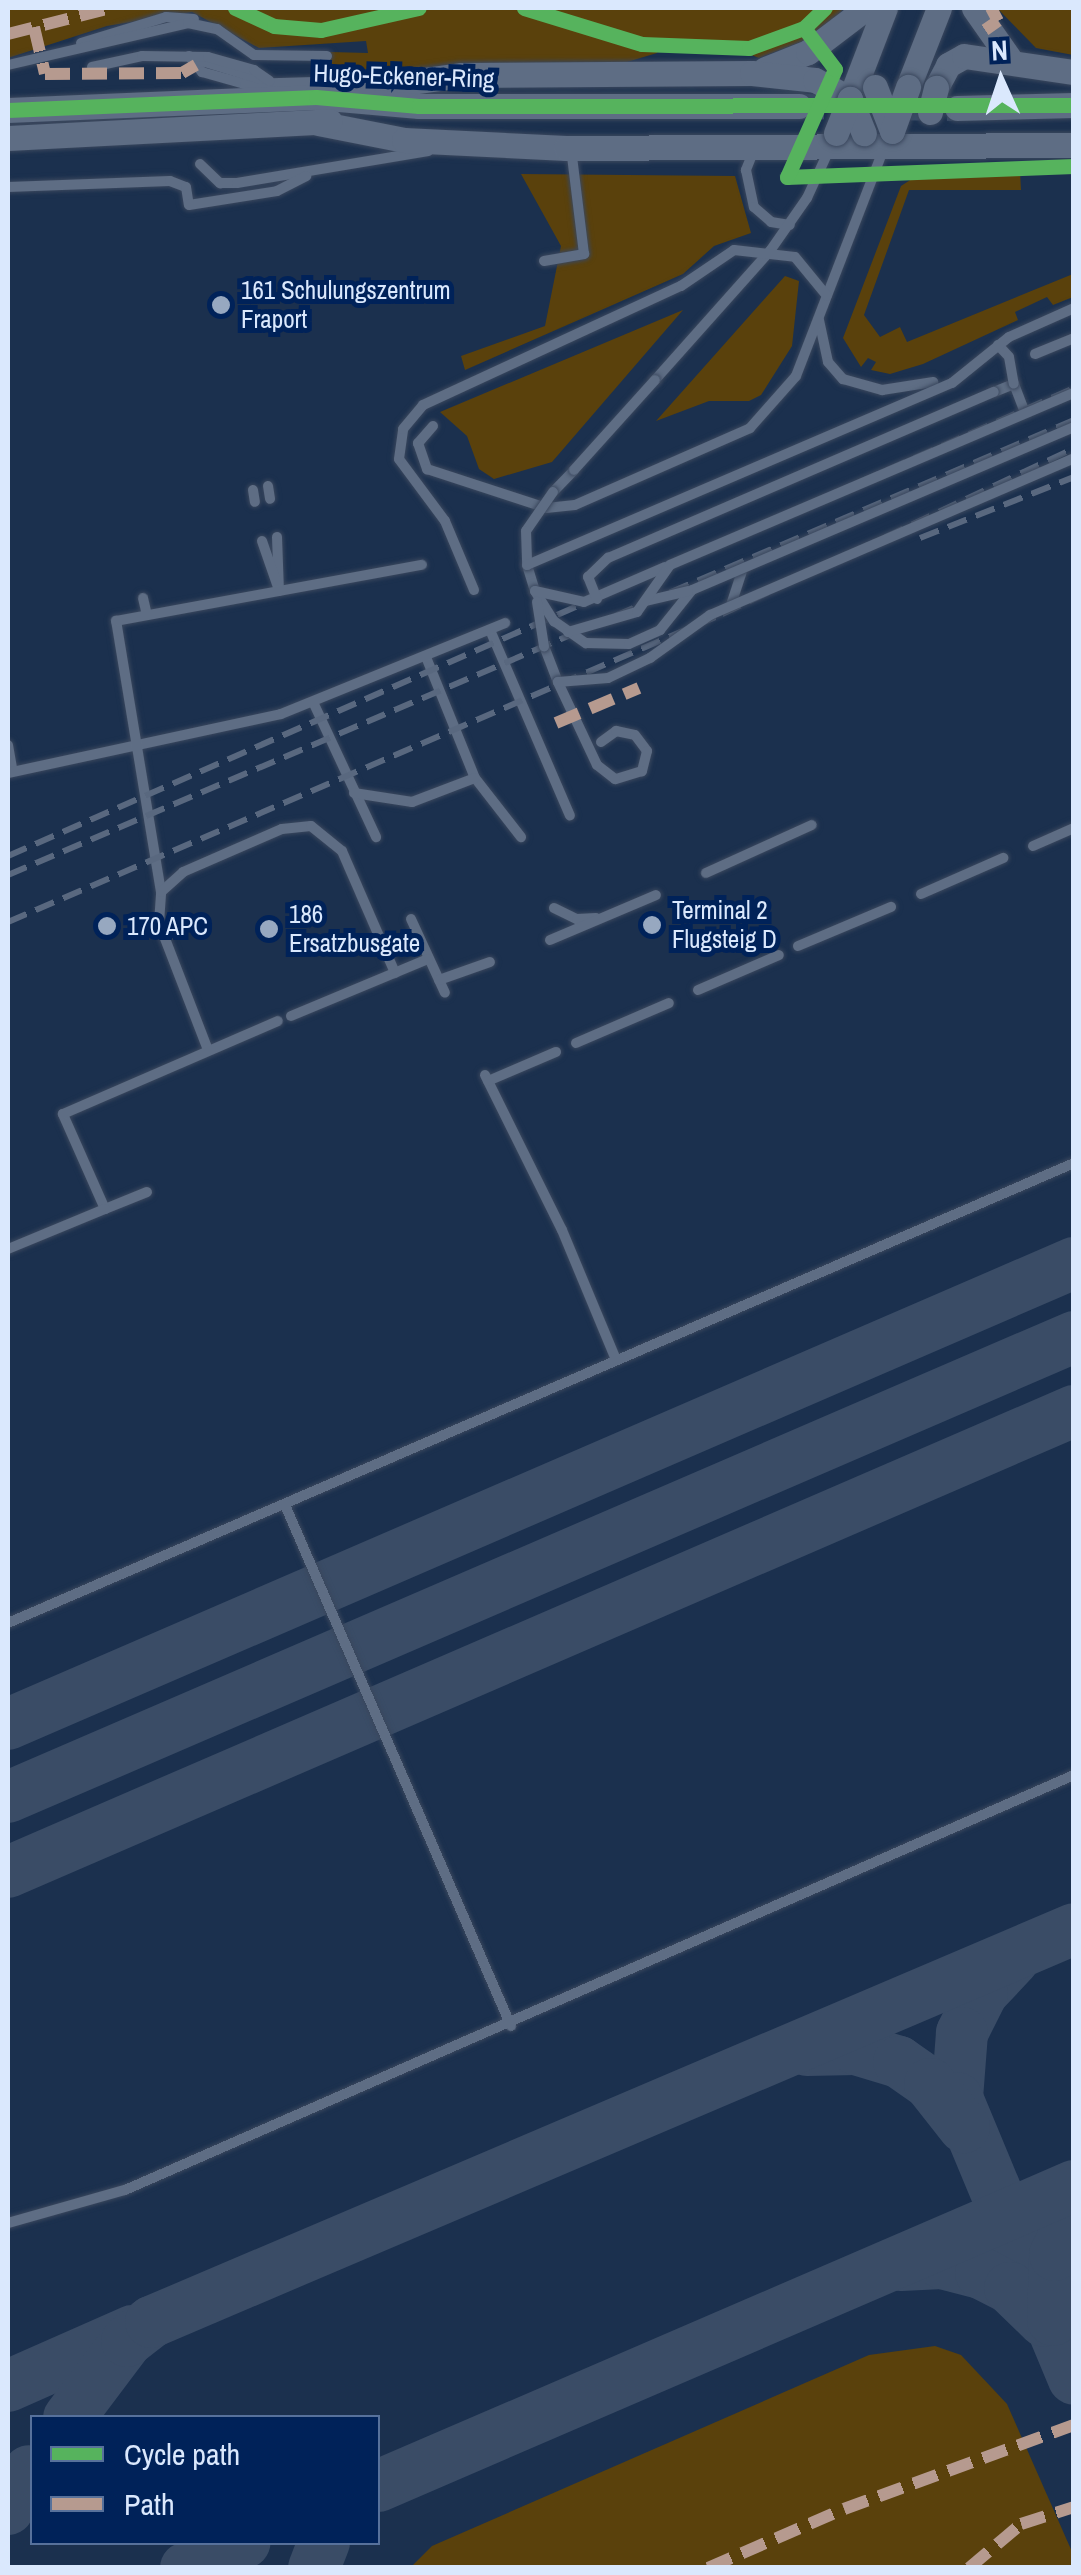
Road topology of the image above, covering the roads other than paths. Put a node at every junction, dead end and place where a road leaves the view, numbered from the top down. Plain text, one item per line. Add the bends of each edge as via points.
1 (866, 8) edge
2 (885, 8) edge
3 (939, 8) edge
4 (974, 8) edge
5 (327, 56) dead end
6 (1010, 58) junction
7 (8, 65) edge
8 (92, 67) dead end
9 (1074, 72) edge
10 (752, 73) junction
11 (416, 78) junction
12 (853, 90) junction
13 (316, 97) junction
14 (1074, 105) edge
15 (419, 106) junction
16 (800, 106) tunnel mouth
17 (957, 108) tunnel mouth
18 (8, 110) edge
19 (318, 123) junction
20 (8, 138) edge
21 (897, 139) junction
22 (833, 141) junction
23 (459, 144) junction
24 (1074, 145) edge
25 (571, 148) junction
26 (754, 150) junction
27 (200, 164) dead end
28 (8, 175) edge
29 (306, 176) junction
30 (12, 186) edge
31 (870, 187) junction
32 (790, 225) junction
33 (770, 251) junction
34 (544, 262) dead end
35 (827, 296) junction
36 (1074, 308) edge
37 (818, 317) junction
38 (1074, 338) edge
39 (998, 345) junction
40 (1035, 354) dead end
41 (933, 382) dead end
42 (1014, 384) junction
43 (1074, 393) edge
44 (1026, 412) junction
45 (434, 426) dead end
46 (1074, 427) edge
47 (1074, 458) edge
48 (277, 538) dead end
49 (262, 540) dead end
50 (526, 564) junction
51 (422, 565) dead end
52 (670, 565) junction
53 (743, 567) junction
54 (474, 590) dead end
55 (692, 590) junction
56 (279, 591) junction
57 (535, 591) junction
58 (143, 598) dead end
59 (597, 598) junction
60 (646, 601) junction
61 (731, 606) junction
62 (147, 615) junction
63 (506, 622) dead end
64 (490, 630) junction
65 (566, 632) junction
66 (426, 658) junction
67 (558, 682) junction
68 (314, 704) junction
69 (601, 742) dead end
70 (8, 745) edge
71 (137, 746) junction
72 (10, 772) edge
73 (475, 778) junction
74 (354, 793) junction
75 (570, 816) dead end
76 (812, 825) dead end
77 (1074, 828) edge
78 (521, 836) dead end
79 (376, 837) dead end
80 (1033, 846) dead end
81 (1003, 858) dead end
82 (706, 873) dead end
83 (161, 892) junction
84 (921, 894) dead end
85 (656, 895) dead end
86 (891, 907) dead end
87 (554, 908) dead end
88 (602, 918) junction
89 (411, 919) dead end
90 (550, 940) dead end
91 (798, 946) dead end
92 (779, 955) dead end
93 (428, 958) junction
94 (490, 962) dead end
95 (395, 972) junction
96 (439, 980) junction
97 (698, 990) dead end
98 (445, 993) dead end
99 (668, 1003) dead end
100 (291, 1016) dead end
101 (278, 1021) dead end
102 (576, 1043) dead end
103 (208, 1050) junction
104 (556, 1052) dead end
105 (1074, 1163) edge
106 (147, 1192) dead end
107 (105, 1209) junction
108 (8, 1249) edge
109 (616, 1360) junction
110 (284, 1505) junction
111 (8, 1623) edge
112 (1074, 1774) edge
113 (511, 2026) junction
114 (8, 2224) edge

1 - 10 street via 808,52
2 - 12 street
3 - 21 street, bridge via 908,88
4 - 6 street
5 - 7 lane via 254,55 204,23
6 - 9 street
6 - 21 street, bridge via 964,56 948,64
8 - 11 lane via 142,56 189,56 271,82
10 - 11 street, Hugo-Eckener-Ring
10 - 12 street, Hugo-Eckener-Ring via 801,76
11 - 13 street, Hugo-Eckener-Ring
12 - 21 street, bridge
12 - 22 street, bridge
13 - 15 street, Hugo-Eckener-Ring
13 - 18 street, Hugo-Eckener-Ring
14 - 17 street
15 - 16 street, Hugo-Eckener-Ring
15 - 19 street, Hugo-Eckener-Ring
19 - 20 street, Hugo-Eckener-Ring
19 - 23 street, Hugo-Eckener-Ring
21 - 22 street, Hugo-Eckener-Ring
21 - 24 street, Hugo-Eckener-Ring
21 - 31 lane
21 - 31 lane
22 - 26 street, Hugo-Eckener-Ring
22 - 32 lane
23 - 25 street, Hugo-Eckener-Ring
23 - 29 lane
25 - 26 street, Hugo-Eckener-Ring
25 - 34 lane via 584,254
26 - 32 lane via 746,170 754,207 771,222
27 - 29 lane via 220,183
28 - 30 lane
29 - 30 lane via 277,191 189,205 186,187 170,181
31 - 35 lane
32 - 33 lane
33 - 35 lane via 802,262
33 - 50 lane, bridge via 540,507 524,538
33 - 54 lane via 729,251 681,286 440,394 410,417 399,460 444,521
35 - 37 lane
36 - 39 lane, bridge
37 - 41 lane via 828,362 843,379 882,390
37 - 45 lane via 790,385 750,428 575,505 546,508 510,500 433,472 418,450
38 - 40 lane
39 - 42 lane, bridge via 1009,358
39 - 50 lane, bridge via 952,383
42 - 44 lane
42 - 59 lane, bridge via 608,558 588,577
43 - 44 lane, bridge
44 - 52 lane, bridge
46 - 53 lane, bridge
47 - 61 lane, bridge
48 - 56 lane
49 - 56 lane
50 - 57 lane, bridge
51 - 56 lane
52 - 59 lane, bridge
52 - 60 lane, bridge
53 - 55 lane, bridge
53 - 61 lane, bridge
55 - 60 lane, bridge
55 - 65 lane, bridge via 660,630 630,644 594,646
56 - 62 lane
57 - 59 lane, bridge via 572,602
57 - 65 lane, bridge
57 - 67 lane, bridge
58 - 62 lane
60 - 65 lane, bridge via 628,616
61 - 67 lane, bridge via 608,678
62 - 71 lane via 116,621
63 - 64 lane
64 - 66 lane
64 - 75 lane
66 - 68 lane
66 - 73 lane
67 - 69 lane, bridge via 597,765 615,779 642,771 647,751 636,734 616,731
68 - 71 lane
68 - 74 lane
70 - 72 lane
71 - 72 lane
71 - 83 lane
73 - 74 lane via 412,802
73 - 78 lane
74 - 79 lane
76 - 82 lane
77 - 80 lane
81 - 84 lane
83 - 95 lane via 183,872 282,828 312,826 342,850
83 - 103 lane via 159,922
85 - 88 lane
86 - 91 lane
87 - 88 lane via 577,919
88 - 90 lane
89 - 93 lane
92 - 97 lane
93 - 95 lane
93 - 96 lane
94 - 96 lane
95 - 100 lane
96 - 98 lane
99 - 102 lane
101 - 103 lane
103 - 107 lane via 63,1114
104 - 109 lane via 487,1078
105 - 109 lane
106 - 107 lane
107 - 108 lane
109 - 110 lane
110 - 111 lane
110 - 113 lane
112 - 113 lane
113 - 114 lane via 125,2190

